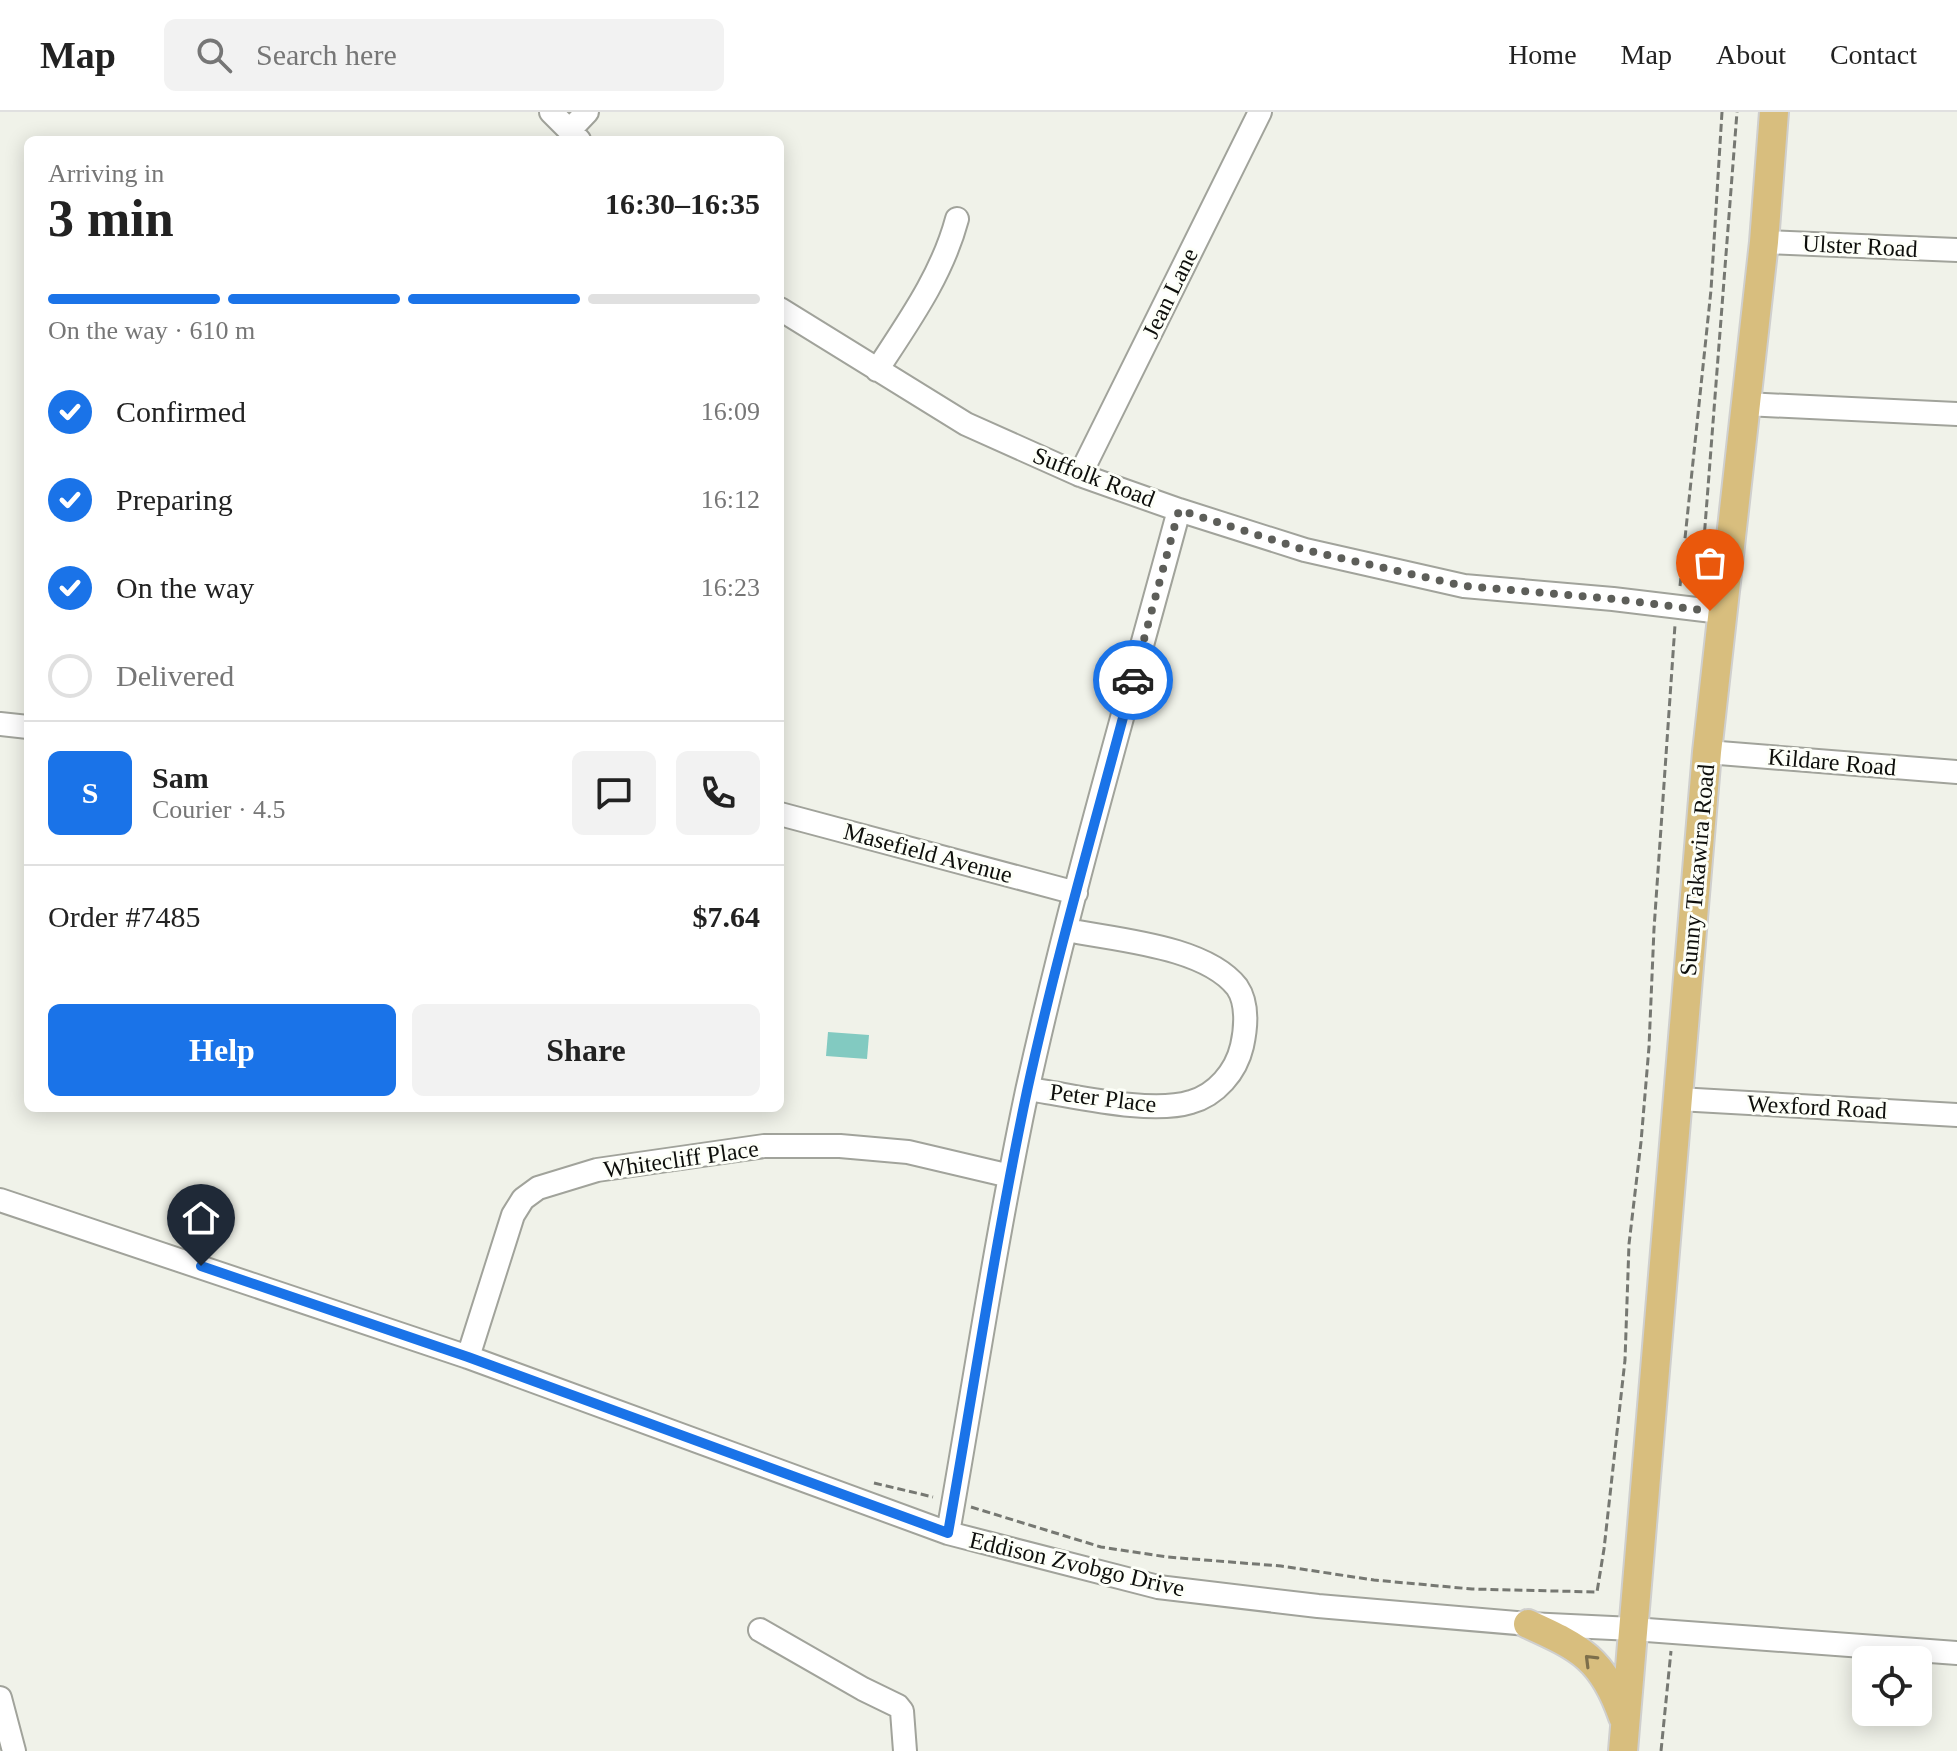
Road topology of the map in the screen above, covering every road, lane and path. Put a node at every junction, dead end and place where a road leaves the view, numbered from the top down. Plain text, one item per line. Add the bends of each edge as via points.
1 (551, 112) edge
2 (587, 112) edge
3 (1260, 112) edge
4 (1722, 112) edge
5 (1774, 112) edge
6 (574, 135) edge
7 (957, 219) dead end
8 (1764, 242) junction
9 (1957, 250) edge
10 (784, 312) edge
11 (877, 370) junction
12 (1745, 404) junction
13 (1957, 414) edge
14 (1080, 475) junction
15 (1179, 510) junction
16 (1677, 607) junction
17 (1721, 612) junction
18 (0, 724) edge
19 (24, 727) edge
20 (1707, 752) junction
21 (1957, 772) edge
22 (784, 815) edge
23 (1076, 893) junction
24 (1067, 930) junction
25 (1028, 1089) junction
26 (1678, 1099) junction
27 (1957, 1115) edge
28 (1010, 1176) junction
29 (0, 1200) edge
30 (468, 1357) junction
31 (954, 1501) junction
32 (948, 1533) junction
33 (1528, 1624) junction
34 (1633, 1629) junction
35 (760, 1630) dead end
36 (1672, 1632) junction
37 (1957, 1653) edge
38 (0, 1698) edge
39 (1625, 1722) junction
40 (14, 1751) edge
41 (905, 1751) edge
42 (1623, 1751) edge
43 (1661, 1751) edge

1 - 6 street
2 - 6 street
3 - 14 street, Jean Lane
4 - 16 path via 1711,290
5 - 8 main road, Sunny Takawira Road
7 - 11 street via 948,251
8 - 9 street, Ulster Road
8 - 12 main road, Sunny Takawira Road
10 - 11 street, Suffolk Road
11 - 14 street, Suffolk Road via 966,424
12 - 13 street
12 - 17 main road, Sunny Takawira Road
14 - 15 street, Suffolk Road
15 - 16 street, Suffolk Road via 1305,550 1449,583
15 - 23 street
16 - 17 street, Suffolk Road
16 - 31 path via 1647,1079 1629,1244 1625,1360 1597,1592 1472,1589 1127,1551
17 - 20 main road, Sunny Takawira Road
18 - 19 street
20 - 21 street, Kildare Road
20 - 26 main road, Sunny Takawira Road
22 - 23 street, Masefield Avenue
23 - 24 street
24 - 25 street
24 - 25 street, Peter Place via 1208,963 1237,987 1242,998 1242,1047 1216,1090 1191,1102 1153,1107
25 - 28 street
26 - 27 street, Wexford Road
26 - 34 main road, Sunny Takawira Road
28 - 30 street, Whitecliff Place via 908,1152 764,1146 597,1170 538,1188 513,1215
28 - 31 street
29 - 30 street, Eddison Zvobgo Drive
30 - 32 street, Eddison Zvobgo Drive
31 - 32 street
32 - 33 street, Eddison Zvobgo Drive via 1158,1587
33 - 34 street, Eddison Zvobgo Drive
39 -> 33 main road via 1613,1688 1598,1667 1579,1649
34 - 36 street, Eddison Zvobgo Drive
34 - 39 main road, Sunny Takawira Road
35 - 41 street via 898,1706
36 - 37 street, Eddison Zvobgo Drive
36 - 43 path
38 - 40 street
39 - 42 main road, Sunny Takawira Road

